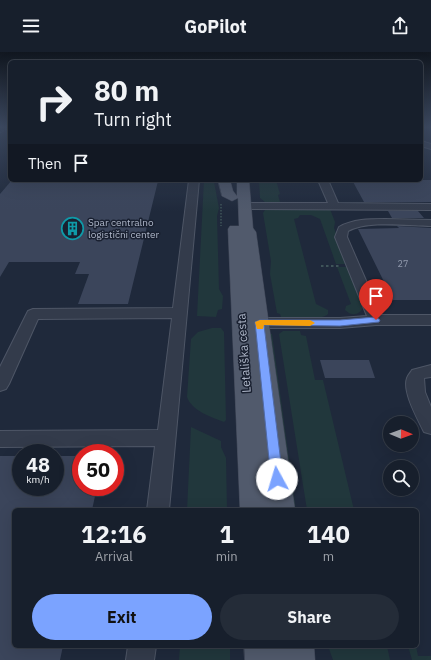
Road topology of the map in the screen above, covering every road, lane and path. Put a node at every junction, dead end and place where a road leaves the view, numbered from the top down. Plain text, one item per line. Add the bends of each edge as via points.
1 (194, 182) edge
2 (246, 182) edge
3 (324, 182) edge
4 (236, 188) edge
5 (334, 205) junction
6 (431, 207) edge
7 (431, 223) edge
8 (249, 232) junction
9 (180, 313) junction
10 (376, 320) junction
11 (431, 320) edge
12 (260, 322) junction
13 (431, 371) edge
14 (0, 384) edge
15 (431, 426) edge
16 (166, 438) junction
17 (0, 439) edge
18 (158, 508) edge
19 (254, 508) edge
20 (280, 508) edge
21 (142, 648) edge
22 (262, 648) edge
23 (296, 648) edge
24 (140, 660) edge
25 (263, 660) edge
26 (297, 660) edge

1 - 9 street
2 - 4 main road, Letališka cesta
3 - 5 street
4 - 5 street
4 - 8 main road, Letališka cesta
4 - 8 main road, Letališka cesta via 252,227
4 - 19 main road, Letališka cesta
5 - 6 street
7 - 10 street via 362,223 351,224 342,229 341,236
8 - 12 main road, Letališka cesta
9 - 14 street via 33,314
9 - 16 street
10 - 11 street
10 - 12 street via 340,323
12 - 20 main road, Letališka cesta
13 - 15 street via 418,375 414,384
16 - 17 street
16 - 18 street
21 - 24 street
22 - 25 main road
23 - 26 main road

